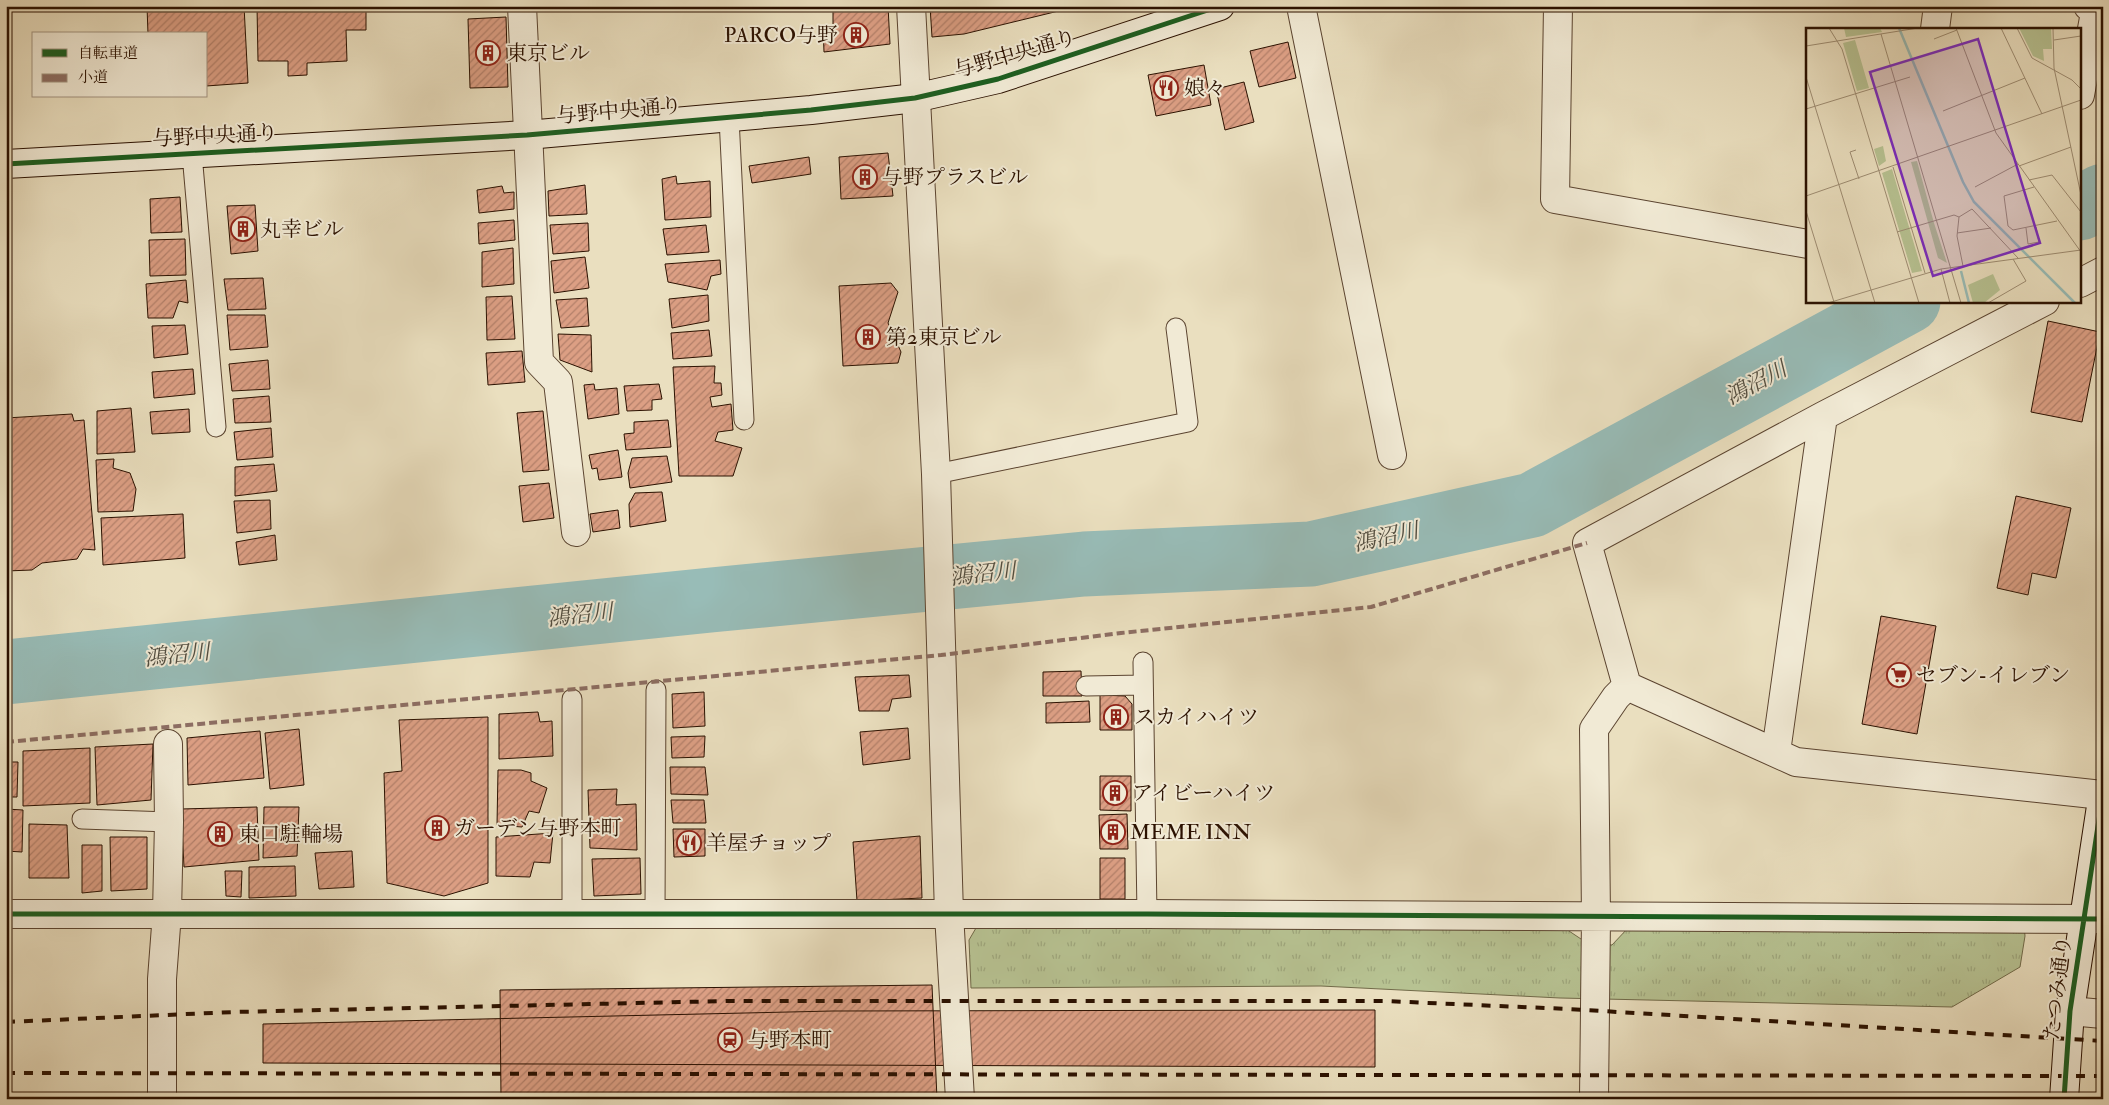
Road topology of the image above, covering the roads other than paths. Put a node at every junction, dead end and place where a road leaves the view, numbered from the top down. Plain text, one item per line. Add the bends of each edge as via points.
1 (522, 6) edge
2 (911, 6) edge
3 (1301, 6) edge
4 (1558, 6) edge
5 (1938, 6) edge
6 (2088, 6) edge
7 (1217, 7) edge
8 (1934, 28) edge
9 (2082, 84) edge
10 (915, 98) junction
11 (729, 118) junction
12 (527, 135) junction
13 (192, 154) junction
14 (6, 164) edge
15 (1806, 244) edge
16 (2103, 271) edge
17 (2082, 282) edge
18 (2043, 302) edge
19 (1176, 328) dead end
20 (1823, 416) junction
21 (744, 420) dead end
22 (216, 428) dead end
23 (1392, 455) dead end
24 (936, 474) junction
25 (576, 532) dead end
26 (1143, 662) dead end
27 (1143, 685) junction
28 (1086, 686) dead end
29 (1627, 686) junction
30 (656, 690) dead end
31 (572, 699) dead end
32 (168, 744) dead end
33 (1776, 752) junction
34 (2103, 794) edge
35 (82, 819) dead end
36 (169, 822) junction
37 (167, 913) junction
38 (6, 914) edge
39 (655, 914) junction
40 (949, 914) junction
41 (1147, 914) junction
42 (572, 915) junction
43 (1596, 917) junction
44 (2093, 919) edge
45 (2070, 1012) junction
46 (2103, 1014) edge
47 (162, 1099) edge
48 (960, 1099) edge
49 (1594, 1099) edge
50 (2064, 1099) edge

1 - 12 street
2 - 10 street
3 - 23 street
4 - 15 street via 1555,199
5 - 8 street
6 - 9 street via 2096,7
7 - 10 street, 与野中央通り via 998,79
10 - 11 street, 与野中央通り
10 - 24 street
11 - 12 street, 与野中央通り
11 - 21 lane
12 - 13 street, 与野中央通り
12 - 25 street via 539,362 558,382
13 - 14 street, 与野中央通り
13 - 22 lane
16 - 17 street
18 - 20 street
19 - 24 lane via 1188,422
20 - 29 street via 1586,543
20 - 33 street
24 - 40 street
26 - 27 lane
27 - 28 lane
27 - 41 lane
29 - 33 street
29 - 43 street via 1594,728
30 - 39 lane
31 - 42 lane
32 - 36 street
33 - 34 street via 1796,762
34 - 44 street, たつみ通り
35 - 36 lane
36 - 37 street
37 - 38 street
37 - 42 street
37 - 47 street via 162,979
39 - 40 street
39 - 42 street
40 - 41 street
40 - 48 street
41 - 43 street
43 - 44 street
43 - 49 street
44 - 45 street, たつみ通り
45 - 46 street
45 - 50 street, たつみ通り

